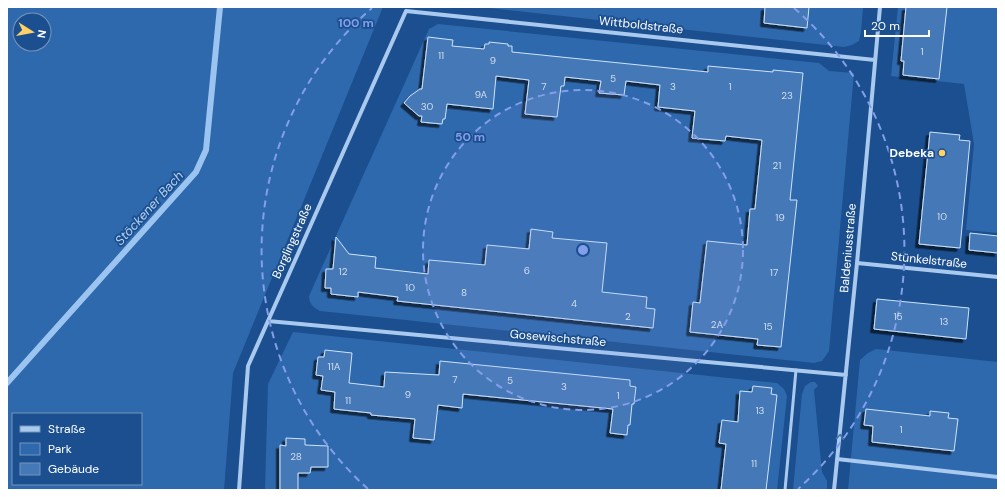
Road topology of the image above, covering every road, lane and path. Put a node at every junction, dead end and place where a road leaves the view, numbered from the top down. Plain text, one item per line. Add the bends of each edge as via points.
1 (880, 7) edge
2 (406, 11) joint
3 (875, 60) junction
4 (857, 263) junction
5 (998, 277) edge
6 (268, 321) junction
7 (796, 370) junction
8 (846, 375) junction
9 (837, 459) junction
10 (998, 477) edge
11 (239, 490) edge
12 (785, 490) edge
13 (834, 490) edge

1 - 3 street, Baldeniusstraße
2 - 3 street, Wittboldstraße
2 - 6 street, Borglingstraße
3 - 4 street, Baldeniusstraße
4 - 5 street, Stünkelstraße
4 - 8 street, Baldeniusstraße
6 - 7 street, Gosewischstraße
6 - 11 street, Borglingstraße via 248,366
7 - 8 street, Gosewischstraße
7 - 12 lane
9 -> 8 street, Baldeniusstraße
9 - 10 street
9 - 13 street, Baldeniusstraße

